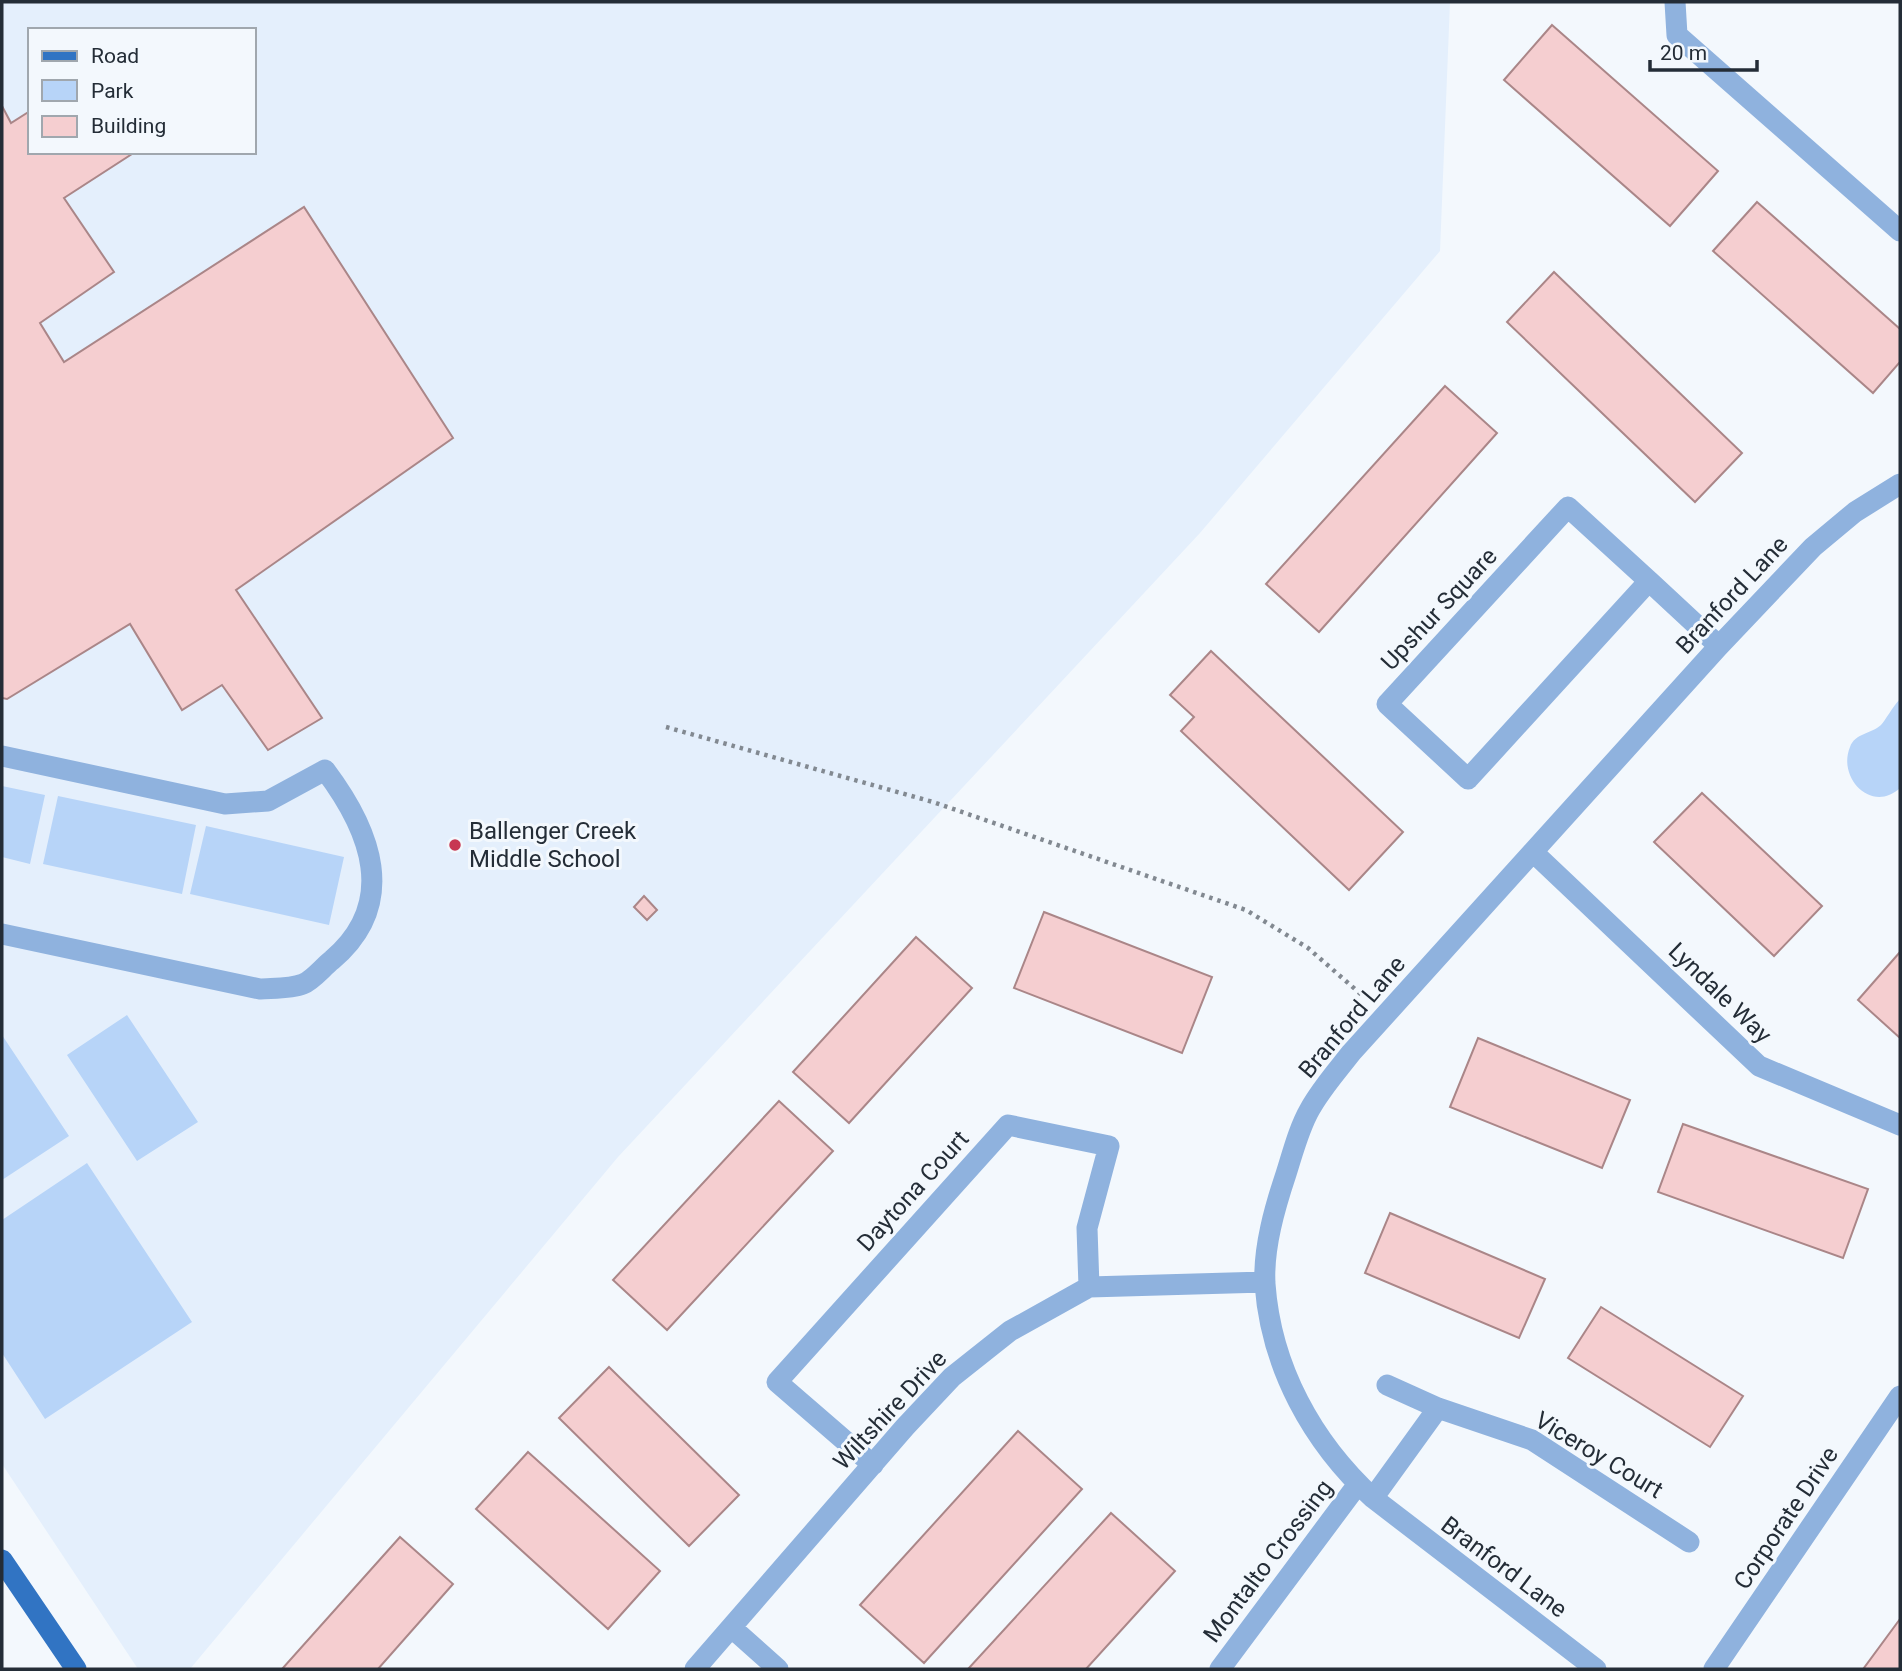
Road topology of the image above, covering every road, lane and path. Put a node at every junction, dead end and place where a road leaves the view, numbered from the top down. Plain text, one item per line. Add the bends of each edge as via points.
1 (1675, 2) edge
2 (1900, 231) edge
3 (1900, 484) edge
4 (1649, 581) junction
5 (1719, 646) junction
6 (666, 727) dead end
7 (2, 756) edge
8 (1533, 852) junction
9 (2, 934) edge
10 (1363, 996) dead end
11 (1900, 1125) edge
12 (1265, 1282) junction
13 (1089, 1287) junction
14 (1387, 1385) dead end
15 (1900, 1396) edge
16 (1438, 1408) junction
17 (873, 1465) junction
18 (1365, 1491) junction
19 (1689, 1542) dead end
20 (2, 1560) edge
21 (732, 1628) junction
22 (76, 1669) edge
23 (695, 1669) edge
24 (778, 1669) edge
25 (1220, 1669) edge
26 (1596, 1669) edge
27 (1714, 1669) edge

1 - 2 street via 1677,35
3 - 5 street, Branford Lane via 1855,512 1814,547
4 - 4 street, Upshur Square via 1569,507 1387,704 1468,779
4 - 5 street, Upshur Square
5 - 8 street, Branford Lane
6 - 10 path via 933,802 1246,910 1308,948
7 - 9 street via 225,804 268,801 325,770 348,799 374,872 367,917 349,945 303,985 260,989
8 - 11 street, Lyndale Way via 1759,1066
8 - 12 street, Branford Lane via 1351,1053 1310,1109 1272,1224
12 - 13 street, Wiltshire Drive
12 - 18 street, Branford Lane via 1271,1325 1290,1391 1314,1429
13 - 17 street, Wiltshire Drive via 1010,1331 952,1377
13 - 17 street, Daytona Court via 1087,1228 1109,1146 1008,1125 777,1382
14 - 16 street, Viceroy Court
15 - 27 street, Corporate Drive
16 - 18 street
16 - 19 street, Viceroy Court via 1532,1440
17 - 21 street, Wiltshire Drive
18 - 25 street, Montalto Crossing
18 - 26 street, Branford Lane
20 - 22 main road
21 - 23 street, Wiltshire Drive
21 - 24 street

